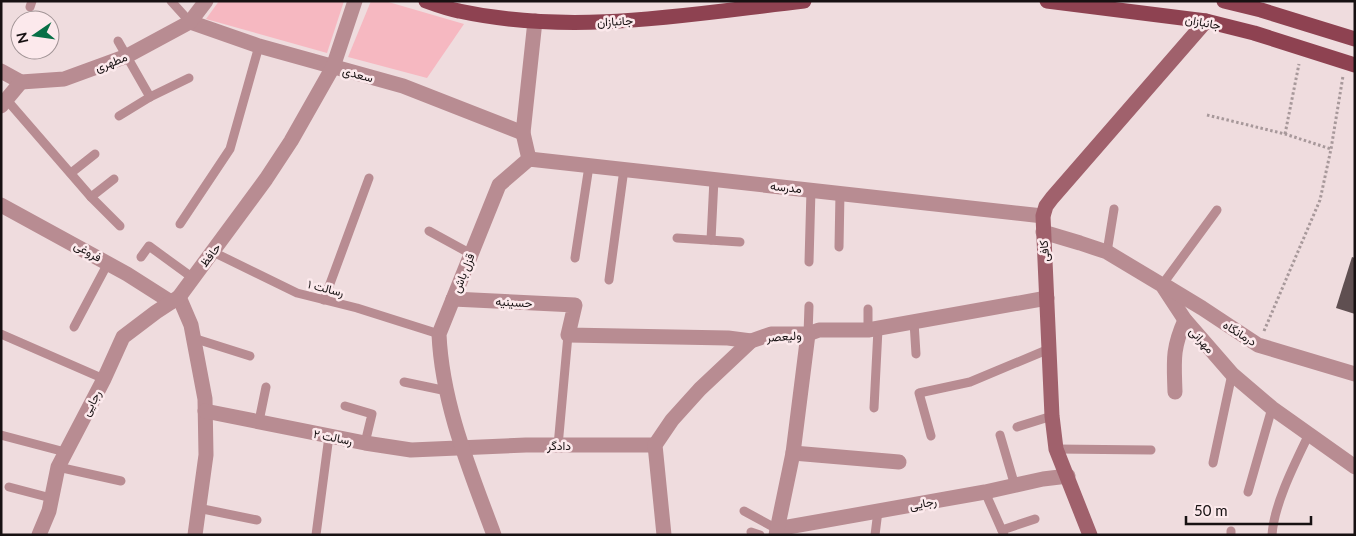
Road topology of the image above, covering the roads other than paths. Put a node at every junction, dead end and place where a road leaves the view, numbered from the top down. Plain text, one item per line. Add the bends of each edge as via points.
1 (171, 1) edge
2 (206, 1) edge
3 (355, 1) edge
4 (426, 1) edge
5 (804, 1) edge
6 (1047, 1) edge
7 (1222, 1) edge
8 (535, 21) junction
9 (1206, 21) junction
10 (190, 22) junction
11 (1355, 39) edge
12 (118, 41) dead end
13 (259, 46) junction
14 (127, 56) junction
15 (1350, 63) edge
16 (333, 67) junction
17 (1, 71) edge
18 (189, 78) dead end
19 (20, 82) junction
20 (150, 97) junction
21 (4, 102) edge
22 (119, 116) dead end
23 (523, 133) junction
24 (95, 154) dead end
25 (529, 159) junction
26 (589, 166) junction
27 (624, 169) junction
28 (71, 173) junction
29 (114, 178) dead end
30 (369, 178) dead end
31 (714, 179) junction
32 (811, 190) junction
33 (840, 193) junction
34 (91, 197) junction
35 (1, 204) edge
36 (1114, 209) dead end
37 (1217, 210) dead end
38 (1043, 216) junction
39 (180, 224) dead end
40 (120, 226) dead end
41 (429, 231) dead end
42 (1042, 232) junction
43 (677, 238) dead end
44 (711, 240) junction
45 (740, 242) dead end
46 (839, 247) dead end
47 (213, 252) junction
48 (1107, 252) junction
49 (471, 254) junction
50 (140, 257) dead end
51 (575, 258) dead end
52 (108, 262) junction
53 (809, 262) dead end
54 (193, 278) junction
55 (609, 280) dead end
56 (1162, 285) junction
57 (1047, 298) junction
58 (175, 299) junction
59 (453, 299) junction
60 (324, 300) junction
61 (809, 306) dead end
62 (868, 309) dead end
63 (1185, 320) junction
64 (914, 322) junction
65 (74, 327) dead end
66 (873, 329) junction
67 (1, 334) edge
68 (439, 334) junction
69 (808, 334) junction
70 (568, 335) junction
71 (193, 338) junction
72 (750, 340) junction
73 (1049, 349) junction
74 (916, 354) dead end
75 (250, 356) dead end
76 (1232, 374) junction
77 (1355, 374) edge
78 (104, 379) junction
79 (404, 382) dead end
80 (266, 387) dead end
81 (446, 391) junction
82 (1174, 392) dead end
83 (345, 406) dead end
84 (874, 408) dead end
85 (1272, 408) junction
86 (205, 411) junction
87 (1052, 416) junction
88 (259, 421) junction
89 (1017, 427) dead end
90 (1309, 434) junction
91 (1, 435) edge
92 (1000, 435) dead end
93 (329, 436) junction
94 (931, 436) dead end
95 (365, 443) junction
96 (655, 445) junction
97 (558, 446) junction
98 (462, 448) junction
99 (1056, 448) junction
100 (1152, 450) dead end
101 (65, 452) junction
102 (793, 453) junction
103 (899, 462) dead end
104 (1213, 463) dead end
105 (1355, 467) edge
106 (58, 468) junction
107 (1068, 476) junction
108 (121, 481) dead end
109 (9, 486) dead end
110 (1015, 486) junction
111 (985, 492) junction
112 (1248, 492) dead end
113 (51, 498) junction
114 (198, 508) junction
115 (744, 511) dead end
116 (878, 511) junction
117 (1035, 519) dead end
118 (256, 520) dead end
119 (751, 532) dead end
120 (776, 532) edge
121 (1003, 532) edge
122 (39, 535) edge
123 (195, 535) edge
124 (316, 535) edge
125 (494, 535) edge
126 (664, 535) edge
127 (760, 535) edge
128 (875, 535) edge
129 (1090, 535) edge
130 (1272, 535) edge

1 - 10 lane
2 - 10 street, مطهری
3 - 16 street, حافظ
4 - 8 main road, جانبازان via 459,11
5 - 8 main road, جانبازان via 622,22 566,24
6 - 9 main road, جانبازان
7 - 9 main road
7 - 11 main road, جانبازان
8 - 23 street
9 - 15 main road, جانبازان
9 - 38 street, کافی via 1052,198
10 - 13 street, سعدی
10 - 14 street, مطهری
12 - 14 lane
13 - 16 street, سعدی
13 - 39 lane via 230,149
14 - 19 street, مطهری via 64,79
14 - 20 lane
16 - 23 street, سعدی via 403,86
16 - 47 street, حافظ via 266,179
17 - 19 street
18 - 20 lane
19 - 21 street
20 - 22 lane
21 - 28 lane
23 - 25 street
24 - 28 lane
25 - 26 street, مدرسه
25 - 49 street, قزل باش via 498,185
26 - 27 street, مدرسه
26 - 51 lane
27 - 31 street, مدرسه
27 - 55 lane
28 - 34 lane
29 - 34 lane
30 - 60 lane
31 - 32 street, مدرسه
31 - 44 lane
32 - 33 street, مدرسه
32 - 53 lane
33 - 38 street, مدرسه
33 - 46 lane
34 - 40 lane
35 - 52 street, فروغی
36 - 48 lane
37 - 56 lane
38 - 42 street, کافی
41 - 49 lane
42 - 48 street, مهرانی
42 - 57 street, کافی
43 - 44 lane
44 - 45 lane
47 - 54 street, حافظ
47 - 60 lane, رسالت ۱ via 297,293
48 - 56 street, مهرانی
49 - 59 street, قزل باش
50 - 54 lane via 149,246
52 - 58 street, فروغی
52 - 65 lane
54 - 58 street, حافظ
56 - 63 street, مهرانی
56 - 77 street, درمانگاه via 1258,345
57 - 64 street, ولیعصر
57 - 73 street, کافی
58 - 71 street via 191,325
58 - 78 street, رجایی via 123,337
59 - 68 street, قزل باش
59 - 70 street, حسینیه via 575,305
60 - 68 lane, رسالت ۱
61 - 69 lane
62 - 66 lane
63 - 76 street, مهرانی
63 - 82 street via 1173,353
64 - 66 street, ولیعصر
64 - 74 lane
66 - 69 street, ولیعصر via 819,330
66 - 84 lane
67 - 78 lane
68 - 81 street, قزل باش
69 - 72 street, ولیعصر via 771,334
69 - 102 street
70 - 72 street
70 - 97 lane
71 - 75 lane
71 - 86 street
72 - 96 street, ولیعصر via 700,389
73 - 87 street, کافی
73 - 94 lane via 970,382 919,393
76 - 85 street, مهرانی
76 - 104 lane
78 - 101 street, رجایی
79 - 81 lane
80 - 88 lane
81 - 98 street, قزل باش
83 - 95 lane via 372,414
85 - 90 street, مهرانی
85 - 112 lane
86 - 88 street, رسالت ۲
86 - 114 street via 206,455
87 - 89 lane
87 - 99 street, کافی
88 - 93 street, رسالت ۲
90 - 105 street, مهرانی
90 - 130 lane via 1288,480 1272,526
91 - 101 lane
92 - 110 lane
93 - 95 street, رسالت ۲
93 - 124 lane
95 - 98 street, رسالت ۲ via 411,450
96 - 97 street, دادگر
96 - 126 street
97 - 98 street, دادگر
98 - 125 street, قزل باش
99 - 100 lane
99 - 107 street, کافی
101 - 106 street, رجایی
102 - 103 street
102 - 120 street
106 - 108 lane
106 - 113 street, رجایی
107 - 110 street, رجایی
107 - 129 street, کافی
109 - 113 lane
110 - 111 street, رجایی
111 - 116 street, رجایی
111 - 121 lane
113 - 122 street, رجایی
114 - 118 lane
114 - 123 street
115 - 120 lane
116 - 120 street, رجایی
116 - 128 lane
117 - 121 lane
119 - 127 lane

